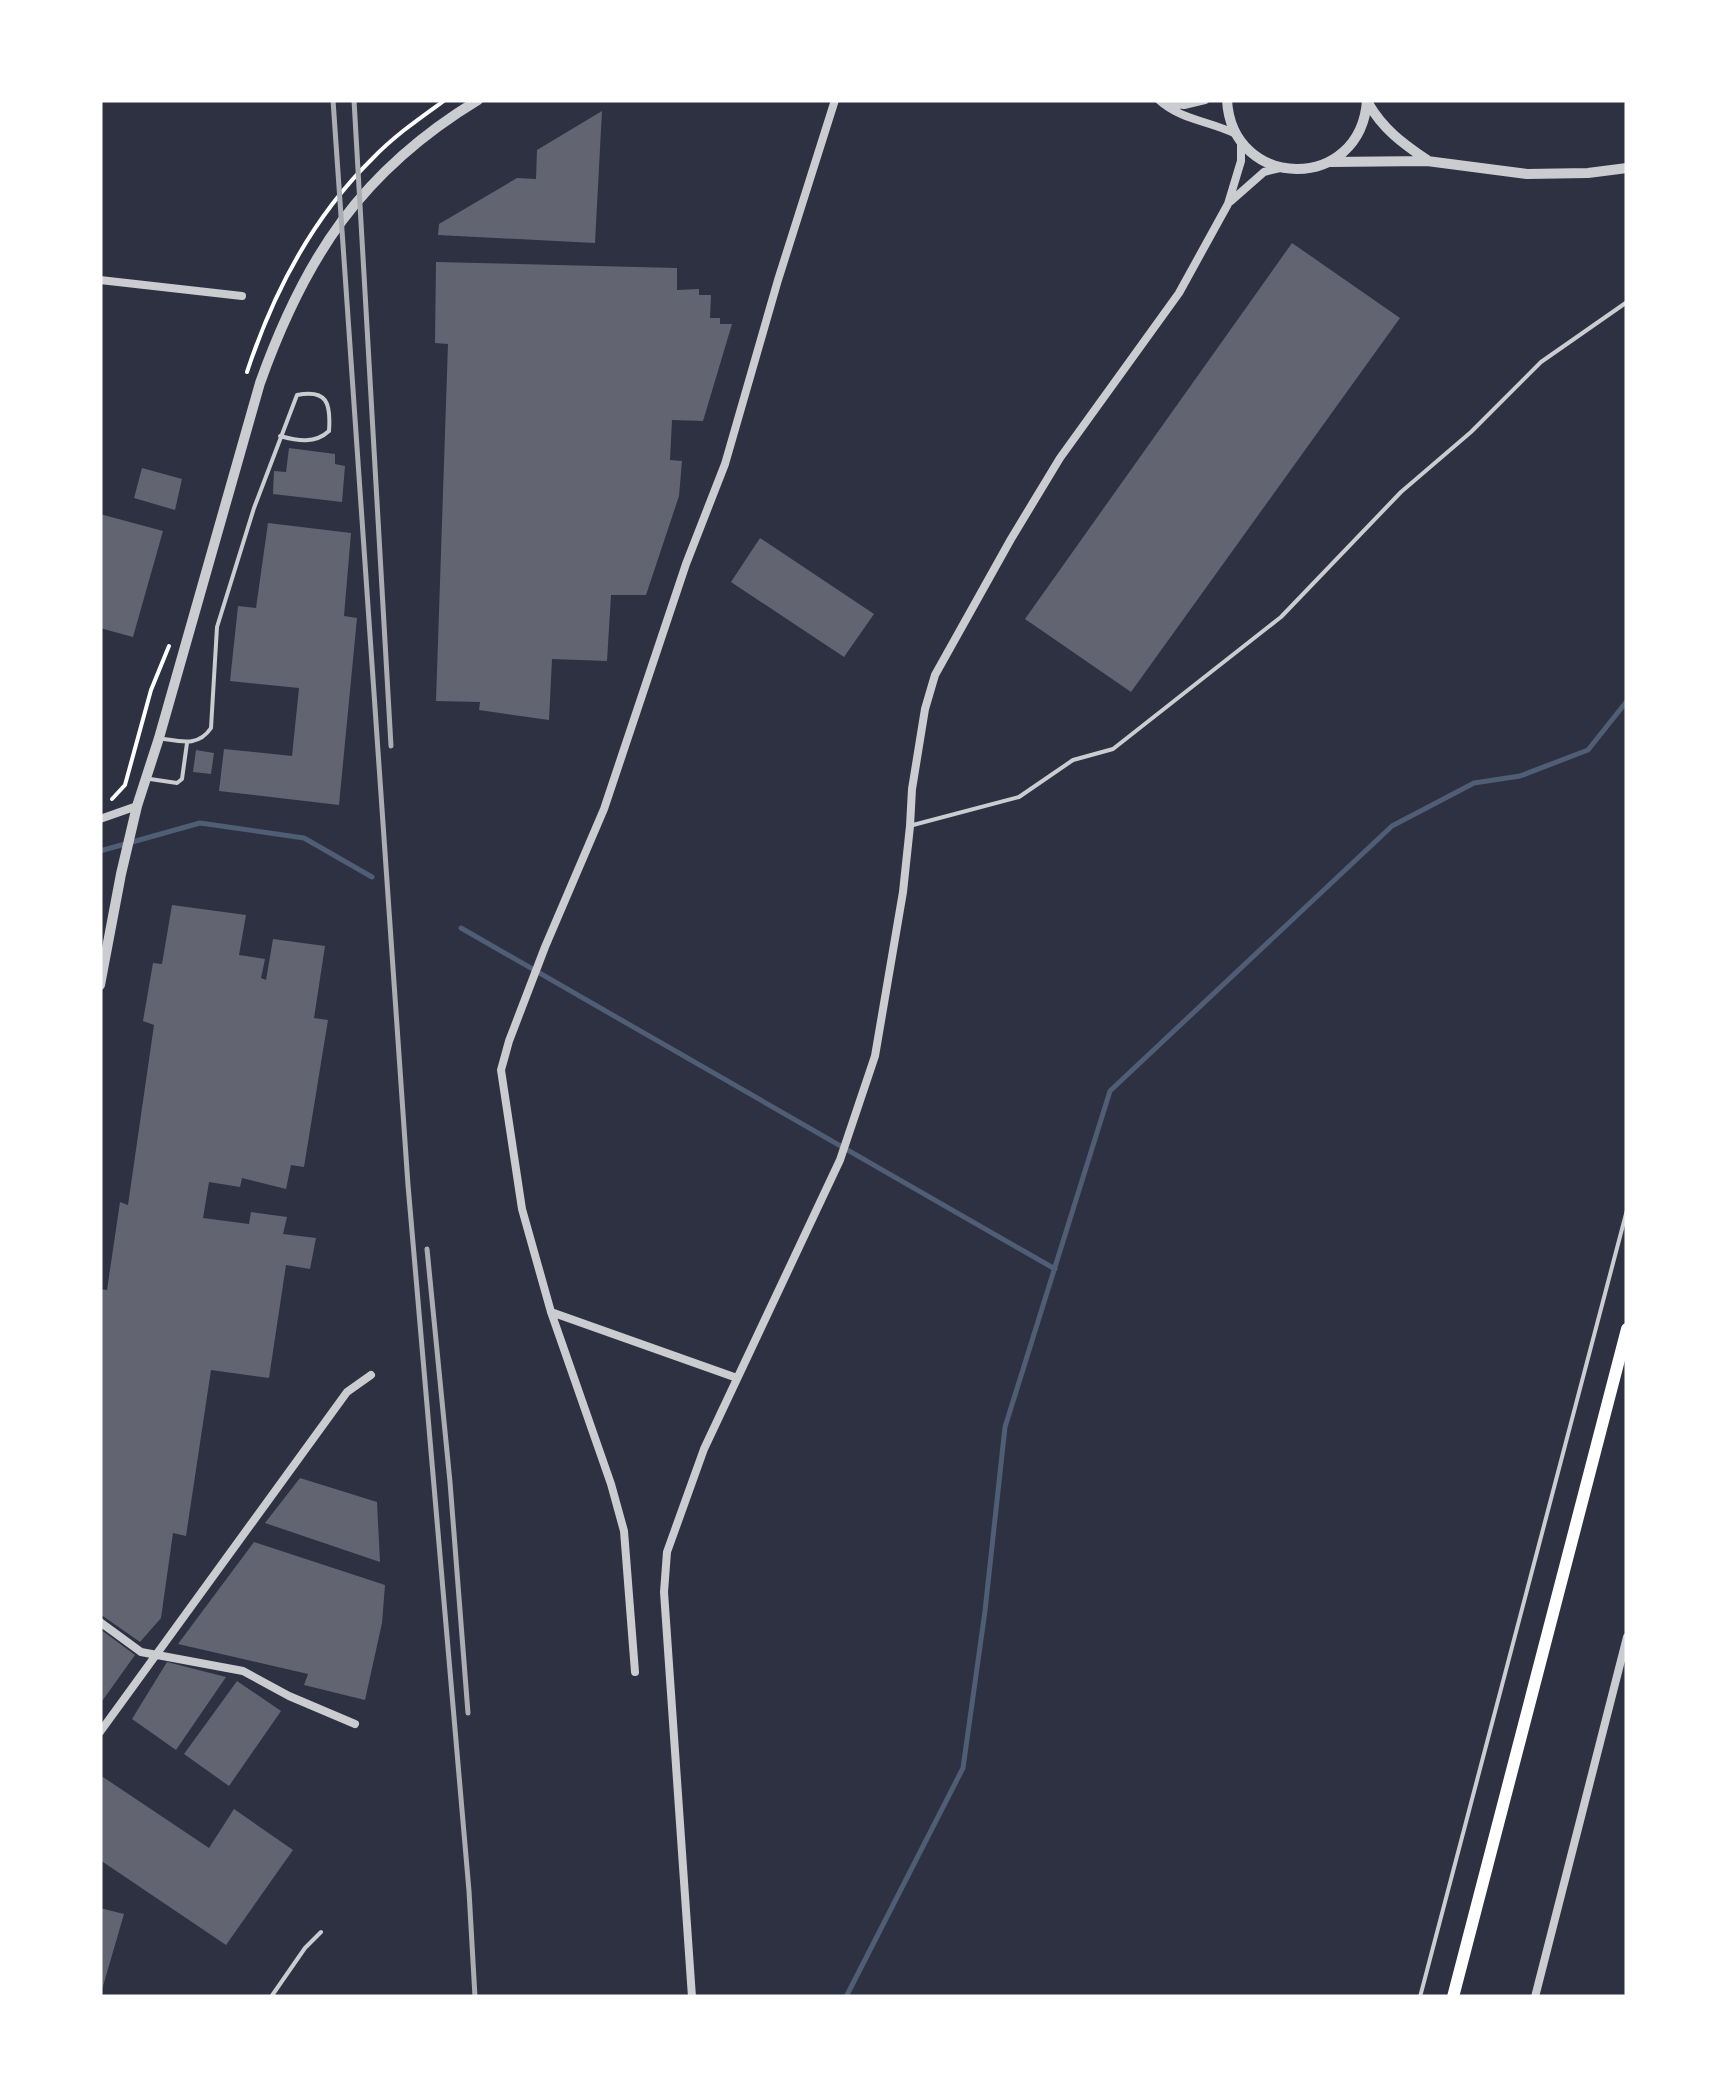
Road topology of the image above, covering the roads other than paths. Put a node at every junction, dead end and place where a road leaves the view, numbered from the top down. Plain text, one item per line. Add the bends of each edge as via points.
1 (478, 100) edge
2 (835, 100) edge
3 (1205, 100) edge
4 (1227, 100) edge
5 (1160, 101) edge
6 (1368, 102) edge
7 (1238, 138) junction
8 (1428, 160) junction
9 (1330, 162) junction
10 (1280, 168) junction
11 (1627, 168) edge
12 (1228, 204) junction
13 (100, 280) edge
14 (242, 296) dead end
15 (1627, 302) edge
16 (280, 436) junction
17 (159, 738) junction
18 (187, 743) junction
19 (146, 779) junction
20 (137, 806) junction
21 (100, 819) edge
22 (910, 826) junction
23 (100, 986) edge
24 (1627, 1210) edge
25 (552, 1312) junction
26 (1627, 1329) edge
27 (371, 1375) dead end
28 (737, 1378) junction
29 (100, 1622) edge
30 (1627, 1637) edge
31 (156, 1653) junction
32 (636, 1672) dead end
33 (355, 1724) dead end
34 (100, 1732) edge
35 (321, 1932) dead end
36 (271, 1997) edge
37 (692, 1997) edge
38 (1420, 1997) edge
39 (1453, 1997) edge
40 (1535, 1997) edge

1 - 17 street via 442,122 374,182 296,292 260,383
2 - 25 street via 725,464 604,809 501,1070 522,1208
3 - 5 street
4 - 7 street
5 - 7 street
6 - 8 street via 1394,138
6 - 9 street via 1356,138
7 - 10 street
7 - 12 street via 1241,161
8 - 9 street
8 - 11 street via 1527,174
9 - 10 street
10 - 12 street via 1264,172
12 - 22 street via 1179,293 1060,458 942,661 925,710
13 - 14 street
15 - 22 lane via 1541,362 1280,617 1114,749 1073,760 1018,797
16 - 16 lane via 296,394 321,394 329,431 309,440
16 - 18 lane via 218,627 211,728 205,738
17 - 18 lane
17 - 19 street
18 - 19 lane via 182,779
19 - 20 street
20 - 21 street
20 - 23 street
22 - 28 street via 875,1056 840,1160
24 - 38 lane
25 - 28 street
25 - 32 street via 624,1531
26 - 39 main road
27 - 31 street via 347,1392
28 - 37 street via 667,1552 664,1592
29 - 31 street via 140,1652
30 - 40 street
31 - 33 street via 243,1672
31 - 34 street
35 - 36 lane

